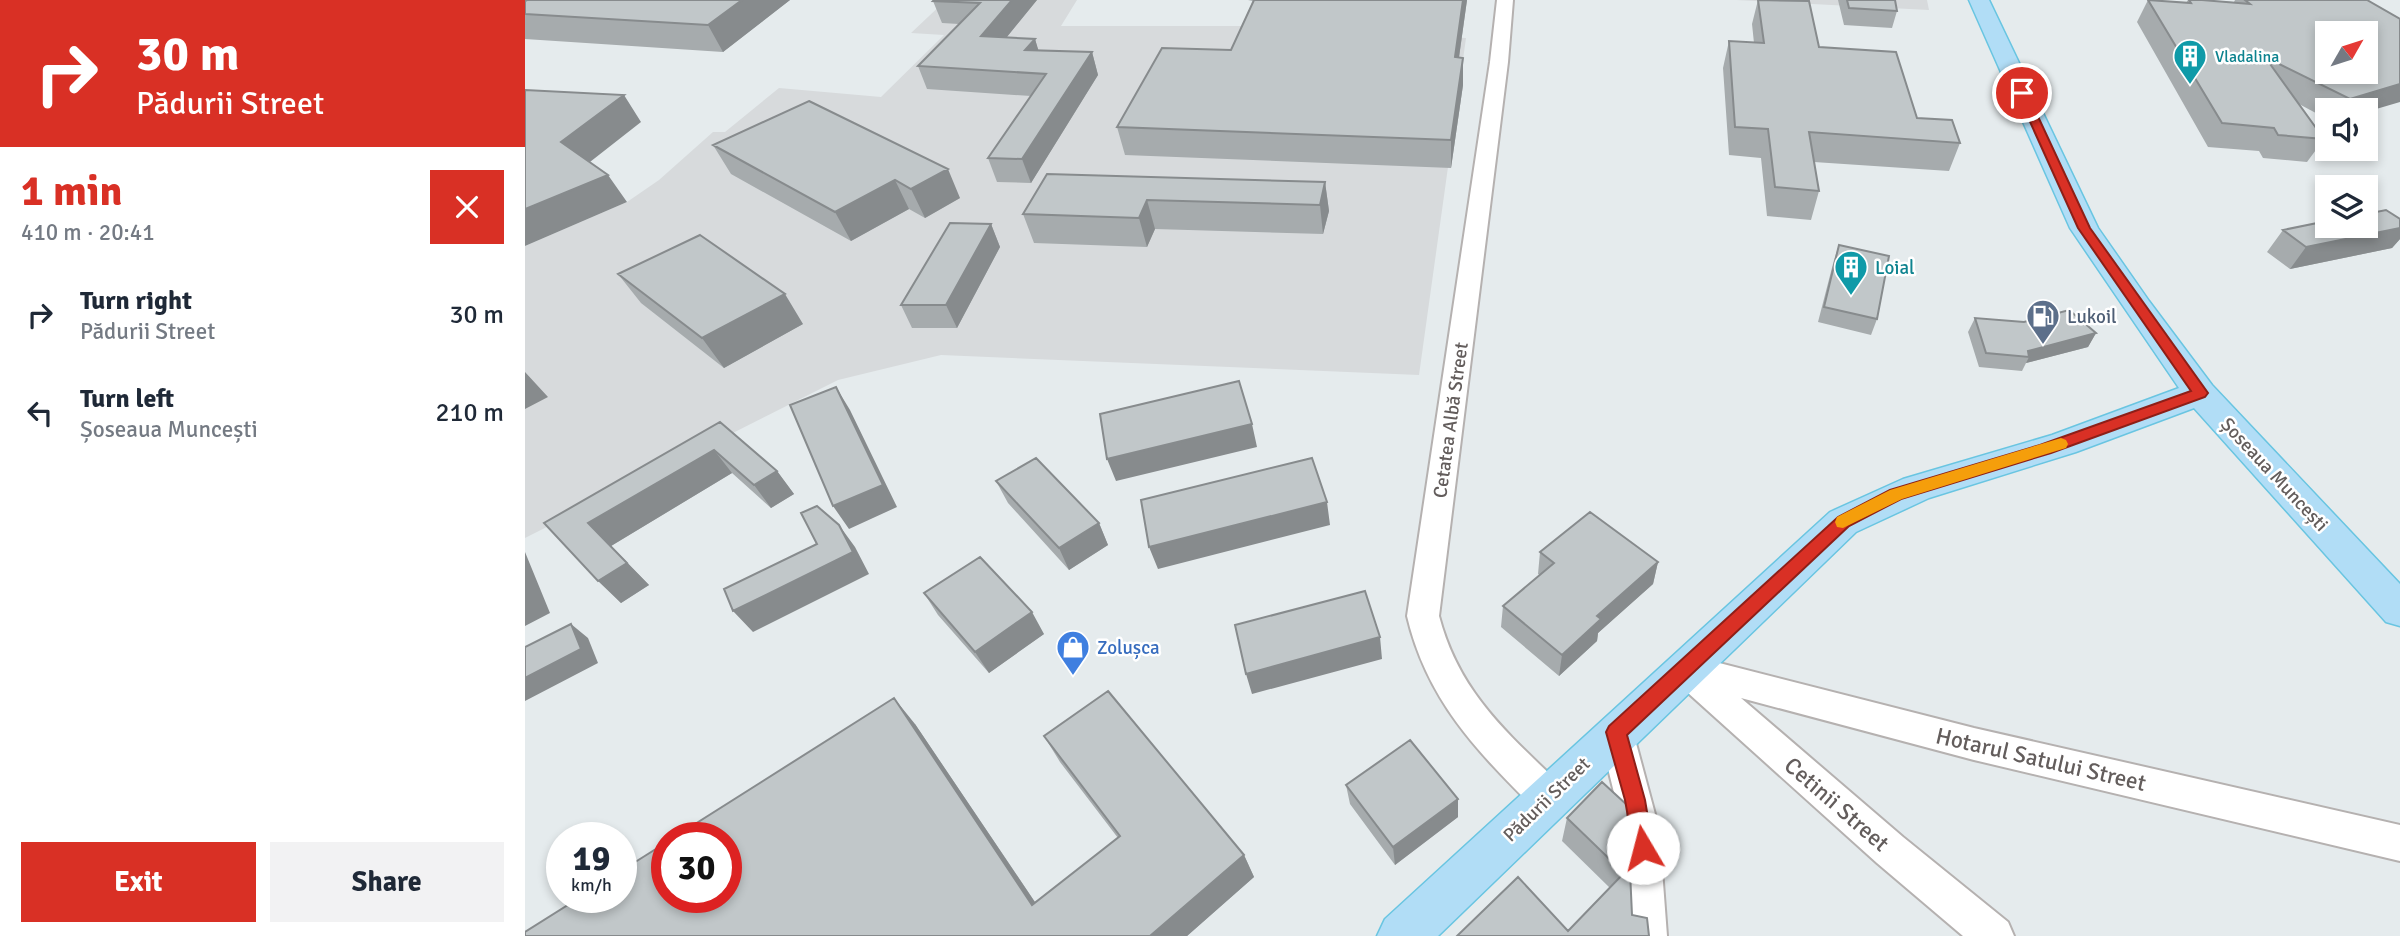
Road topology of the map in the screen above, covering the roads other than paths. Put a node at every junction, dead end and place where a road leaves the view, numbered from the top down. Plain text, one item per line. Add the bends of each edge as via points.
1 (1505, 0) edge
2 (1979, 0) edge
3 (2200, 393) junction
4 (2400, 610) edge
5 (1684, 668) junction
6 (1616, 732) junction
7 (1548, 797) junction
8 (2400, 843) edge
9 (1402, 936) edge
10 (1647, 936) edge
11 (1994, 936) edge

1 - 7 street, Cetatea Albă Street via 1423,617 1427,643 1442,677 1494,744
2 - 3 main road, Șoseaua Muncești via 2084,228
3 - 4 main road, Șoseaua Muncești
3 - 5 main road, Pădurii Street via 1869,506 1843,522
5 - 6 main road, Pădurii Street
5 - 8 street, Hotarul Satului Street via 1975,744
5 - 11 street, Cetinii Street
6 - 7 main road, Pădurii Street
6 - 10 street via 1641,830
7 - 9 main road, Pădurii Street

